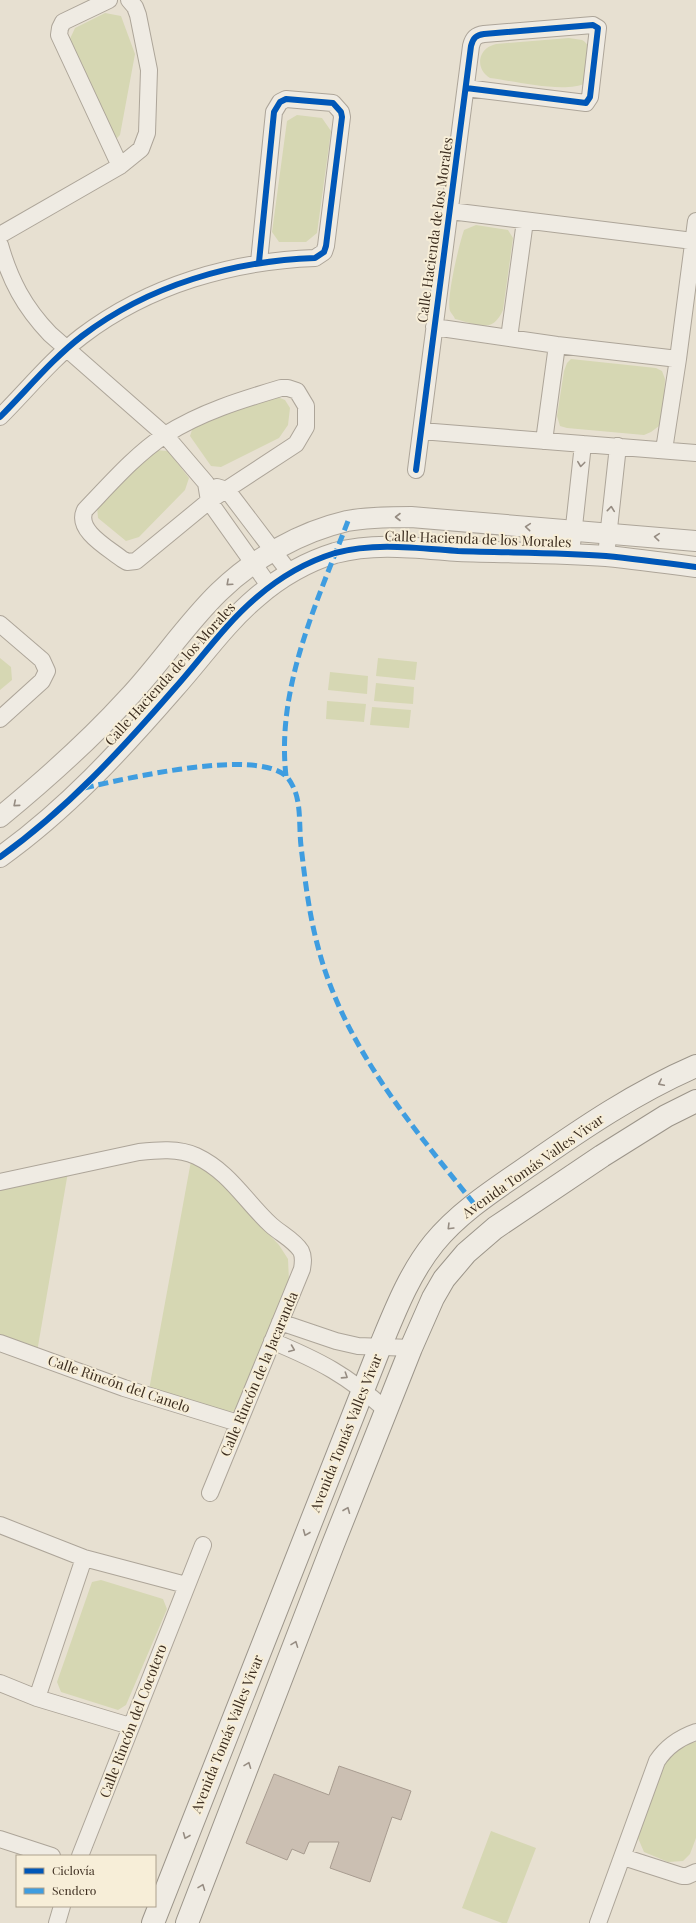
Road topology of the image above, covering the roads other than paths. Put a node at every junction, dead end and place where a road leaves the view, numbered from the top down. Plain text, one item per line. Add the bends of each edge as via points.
1 (109, 0) edge
2 (129, 0) edge
3 (466, 88) junction
4 (120, 166) junction
5 (450, 211) junction
6 (525, 221) junction
7 (696, 221) edge
8 (0, 235) edge
9 (693, 241) junction
10 (0, 245) edge
11 (258, 262) junction
12 (434, 327) junction
13 (508, 338) junction
14 (557, 346) junction
15 (68, 348) junction
16 (678, 359) junction
17 (0, 418) edge
18 (421, 431) junction
19 (165, 435) junction
20 (544, 441) junction
21 (583, 444) junction
22 (618, 446) junction
23 (664, 450) junction
24 (696, 453) edge
25 (416, 470) dead end
26 (206, 483) junction
27 (227, 490) junction
28 (209, 501) junction
29 (574, 530) junction
30 (608, 533) junction
31 (696, 541) edge
32 (273, 551) junction
33 (571, 554) junction
34 (606, 556) junction
35 (253, 564) junction
36 (696, 567) edge
37 (290, 573) junction
38 (270, 587) junction
39 (0, 624) edge
40 (0, 719) edge
41 (108, 719) junction
42 (131, 738) junction
43 (0, 817) edge
44 (0, 857) edge
45 (696, 1066) edge
46 (696, 1101) edge
47 (0, 1182) edge
48 (280, 1322) junction
49 (272, 1341) junction
50 (336, 1341) junction
51 (0, 1342) edge
52 (380, 1347) junction
53 (411, 1348) junction
54 (329, 1366) junction
55 (363, 1390) junction
56 (386, 1410) junction
57 (238, 1423) junction
58 (210, 1493) dead end
59 (0, 1525) edge
60 (203, 1545) dead end
61 (84, 1558) junction
62 (186, 1585) junction
63 (0, 1683) edge
64 (37, 1698) junction
65 (130, 1726) junction
66 (696, 1732) edge
67 (0, 1839) edge
68 (49, 1855) edge
69 (80, 1855) edge
70 (623, 1857) junction
71 (696, 1872) edge
72 (62, 1907) edge
73 (57, 1923) edge
74 (153, 1923) edge
75 (188, 1923) edge
76 (598, 1923) edge

1 - 4 street via 63,22 59,35
2 - 4 street via 138,15 149,70 149,92 145,142
3 - 3 street, Calle Hacienda de los Morales via 586,103 590,97 598,28 593,25 480,34 473,40
3 - 5 street, Calle Hacienda de los Morales
4 - 8 street
5 - 6 street, Calle Hacienda de los Morales
5 - 12 street, Calle Hacienda de los Morales
6 - 9 street, Calle Hacienda de los Morales
6 - 13 street
7 - 9 street
9 - 16 street
10 - 15 street via 22,302 50,334
11 - 11 street via 274,112 280,102 286,100 333,103 341,112 342,118 324,252 315,258
11 - 15 street via 207,275 155,294 101,323
12 - 13 street, Calle Hacienda de los Morales
12 - 18 street, Calle Hacienda de los Morales
13 - 14 street, Calle Hacienda de los Morales
14 - 16 street, Calle Hacienda de los Morales
14 - 20 street
15 - 17 street
15 - 19 street
16 - 23 street
18 - 20 street
18 - 25 street, Calle Hacienda de los Morales
19 - 26 street
19 - 27 street via 198,417 239,401 281,388 297,391 304,400 307,420 296,444
19 - 28 street via 132,462 85,510 82,515 84,526 122,559 132,562 141,558
20 - 21 street
21 - 22 street
21 -> 29 street, Calle Hacienda de los Morales
22 - 23 street
30 -> 22 street
23 - 24 street
26 - 27 street
26 - 28 street
27 - 28 street
27 - 32 street
28 - 35 street
29 - 30 street, Calle Hacienda de los Morales
29 -> 32 street, Calle Hacienda de los Morales via 388,517 348,521 326,527
29 - 33 street, Calle Hacienda de los Morales
31 -> 30 street, Calle Hacienda de los Morales
30 - 34 street
32 - 35 street, Calle Hacienda de los Morales
32 - 37 street
33 - 34 street, Calle Hacienda de los Morales
33 - 37 street, Calle Hacienda de los Morales via 379,547 336,553
34 - 36 street, Calle Hacienda de los Morales
35 - 38 street
35 -> 41 street, Calle Hacienda de los Morales via 203,609 148,676
37 - 38 street, Calle Hacienda de los Morales
38 - 42 street, Calle Hacienda de los Morales via 228,625
39 - 40 street via 42,660 47,671 42,682
41 - 42 street
41 -> 43 street, Calle Hacienda de los Morales via 32,791
42 - 44 street, Calle Hacienda de los Morales via 53,815
45 -> 52 main road, Avenida Tomás Valles Vivar via 653,1086 599,1118 492,1192 452,1224 426,1254 409,1281
46 - 53 main road, Avenida Tomás Valles Vivar via 666,1116 602,1156 480,1240 444,1279 423,1318
47 - 48 street, Calle Rincón de la Jacaranda via 139,1152 157,1150 194,1155 231,1180 271,1225 303,1255 302,1269
48 - 49 street, Calle Rincón de la Jacaranda
48 - 50 street
49 -> 54 street
49 - 57 street, Calle Rincón de la Jacaranda
50 - 52 street
50 - 54 street
51 - 57 street, Calle Rincón del Canelo via 124,1388
52 - 53 street
52 - 55 main road, Avenida Tomás Valles Vivar
53 - 56 main road, Avenida Tomás Valles Vivar
54 -> 55 street
55 - 56 street
55 -> 74 main road, Avenida Tomás Valles Vivar
75 -> 56 main road, Avenida Tomás Valles Vivar
57 - 58 street, Calle Rincón de la Jacaranda
59 - 61 street
60 - 62 street, Calle Rincón del Cocotero
61 - 62 street
61 - 64 street
62 - 65 street, Calle Rincón del Cocotero
63 - 64 street
64 - 65 street
65 - 69 street, Calle Rincón del Cocotero
66 - 70 street via 677,1740 657,1761
67 - 68 street
70 - 71 street via 682,1876
70 - 76 street
72 - 73 street

